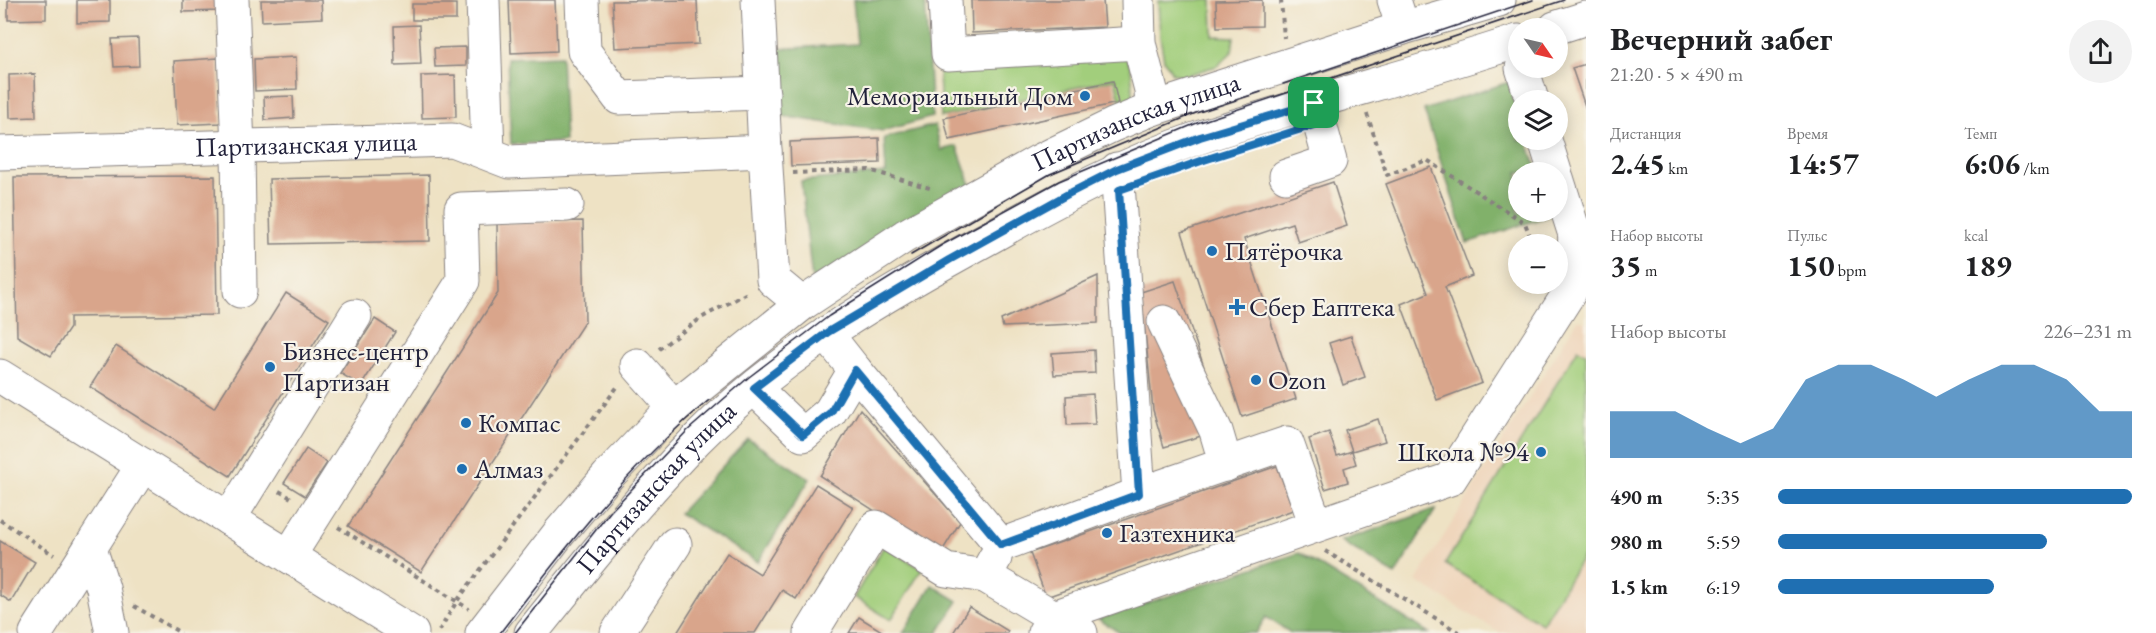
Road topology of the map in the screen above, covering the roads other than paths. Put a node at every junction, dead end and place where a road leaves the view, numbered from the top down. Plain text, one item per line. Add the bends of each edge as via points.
1 (232, 0) edge
2 (483, 0) edge
3 (582, 0) edge
4 (758, 0) edge
5 (945, 0) edge
6 (1137, 0) edge
7 (1499, 0) edge
8 (1399, 14) edge
9 (1586, 18) edge
10 (1568, 24) edge
11 (1139, 43) junction
12 (1508, 54) edge
13 (763, 93) junction
14 (1314, 103) junction
15 (1152, 109) junction
16 (238, 147) junction
17 (0, 153) edge
18 (488, 153) junction
19 (766, 162) junction
20 (1117, 169) junction
21 (1286, 176) dead end
22 (1568, 204) edge
23 (567, 205) dead end
24 (1581, 235) edge
25 (240, 291) dead end
26 (802, 304) junction
27 (355, 316) dead end
28 (1164, 322) dead end
29 (828, 332) junction
30 (637, 365) dead end
31 (855, 370) junction
32 (0, 376) edge
33 (754, 388) junction
34 (674, 407) junction
35 (143, 465) junction
36 (1226, 465) junction
37 (1139, 494) junction
38 (230, 519) junction
39 (1305, 528) junction
40 (675, 544) dead end
41 (1001, 545) junction
42 (90, 548) junction
43 (289, 556) junction
44 (985, 576) junction
45 (1060, 628) edge
46 (36, 633) edge
47 (112, 633) edge
48 (412, 633) edge
49 (482, 633) edge
50 (531, 633) edge
51 (617, 633) edge
52 (811, 633) edge

1 - 16 street
2 - 18 street
3 - 13 street via 584,51 619,98
4 - 13 street
5 - 11 street via 948,54
6 - 11 street
7 - 8 street, Партизанская улица
8 - 15 street, Партизанская улица
9 - 10 street
11 - 15 street
12 - 14 street, Партизанская улица
13 - 19 street
14 - 20 street, Партизанская улица via 1200,137
14 - 21 street via 1330,161
15 - 26 street, Партизанская улица via 1029,166 905,236
16 - 17 street, Партизанская улица
16 - 18 street, Партизанская улица via 452,140
16 - 25 street
18 - 19 street, Партизанская улица via 509,162
19 - 26 street via 773,280
20 - 29 street, Партизанская улица via 949,260
20 - 37 street
22 - 24 street
23 - 43 street via 461,209 463,281
24 - 39 street via 1570,290 1450,479
26 - 34 street, Партизанская улица
27 - 38 street
28 - 36 street via 1216,432
29 - 31 street
29 - 33 street, Партизанская улица
30 - 34 street
31 - 33 street via 831,412 803,435
31 - 41 street
32 - 35 street
33 - 50 street, Партизанская улица via 698,439 609,534
34 - 49 street, Партизанская улица via 573,516
35 - 38 street
35 - 42 street
36 - 37 street
36 - 39 street via 1287,443
37 - 41 street
38 - 43 street
39 - 45 street
40 - 51 street
41 - 44 street
42 - 46 street
42 - 47 street
43 - 48 street
44 - 45 street
44 - 52 street via 946,570 876,527

